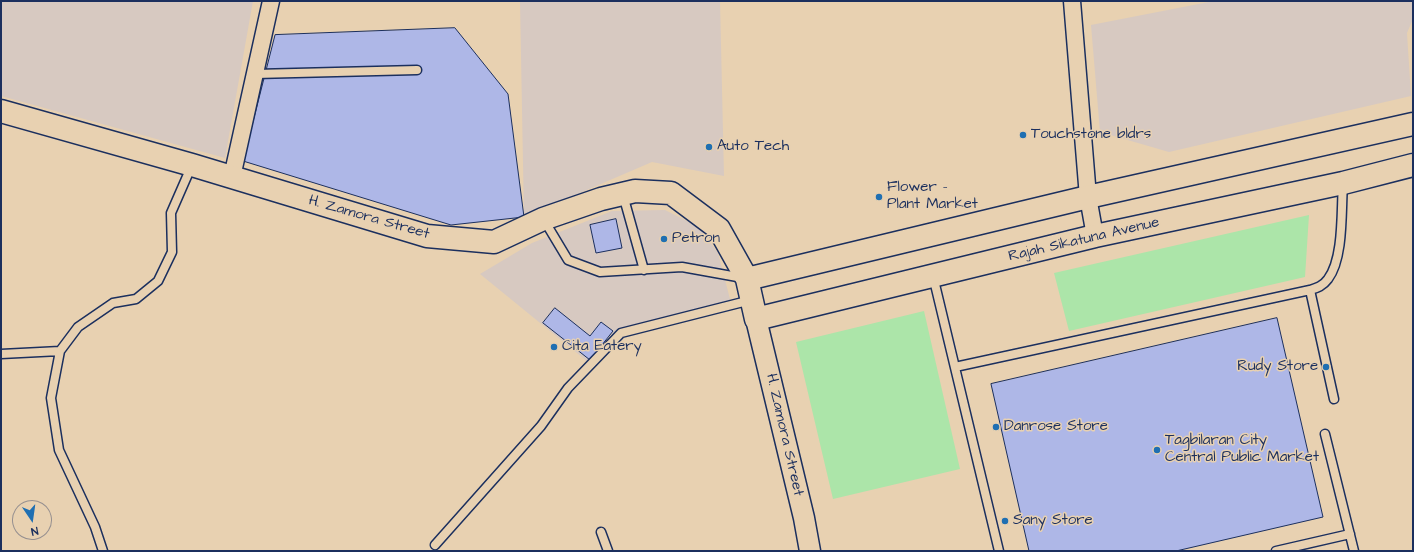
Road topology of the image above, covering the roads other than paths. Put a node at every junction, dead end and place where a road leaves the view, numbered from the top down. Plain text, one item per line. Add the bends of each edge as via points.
1 (271, 1) edge
2 (1072, 1) edge
3 (417, 70) dead end
4 (255, 74) junction
5 (1, 111) edge
6 (1413, 124) edge
7 (192, 165) junction
8 (1413, 165) edge
9 (232, 177) junction
10 (1343, 183) junction
11 (622, 194) junction
12 (1088, 198) junction
13 (543, 218) junction
14 (1095, 236) junction
15 (644, 270) junction
16 (933, 275) junction
17 (748, 279) junction
18 (1310, 290) junction
19 (754, 310) junction
20 (60, 351) junction
21 (1, 354) edge
22 (955, 367) junction
23 (1334, 399) dead end
24 (1325, 434) dead end
25 (601, 532) dead end
26 (1350, 534) junction
27 (435, 545) dead end
28 (103, 551) edge
29 (608, 551) edge
30 (810, 551) edge
31 (999, 551) edge
32 (1276, 551) edge
33 (1354, 551) edge

1 - 4 street
2 - 12 street
3 - 4 lane
4 - 9 street
5 - 7 main road, H. Zamora Street
6 - 12 main road
7 - 9 main road, H. Zamora Street
7 - 20 lane via 172,213 172,252 158,281 136,299 113,303 78,327
8 - 10 main road, Rajah Sikatuna Avenue
9 - 13 main road, H. Zamora Street via 427,236 494,242
10 - 14 main road, Rajah Sikatuna Avenue
10 - 18 lane via 1336,262 1328,279 1319,288
11 - 13 main road, H. Zamora Street
11 - 15 lane
11 - 17 main road, H. Zamora Street via 635,191 671,193 719,229
12 - 14 street
12 - 17 main road
13 - 15 lane via 568,260 600,272
14 - 16 main road, Rajah Sikatuna Avenue
15 - 17 lane via 682,267
16 - 19 main road, Rajah Sikatuna Avenue
16 - 22 lane
17 - 19 main road, H. Zamora Street
18 - 22 lane
18 - 23 lane
19 - 27 lane via 621,333 568,388 541,426
19 - 30 street, H. Zamora Street
20 - 21 lane
20 - 28 lane via 51,398 59,450 96,528
22 - 31 lane
24 - 26 lane
25 - 29 lane
26 - 32 lane
26 - 33 lane

